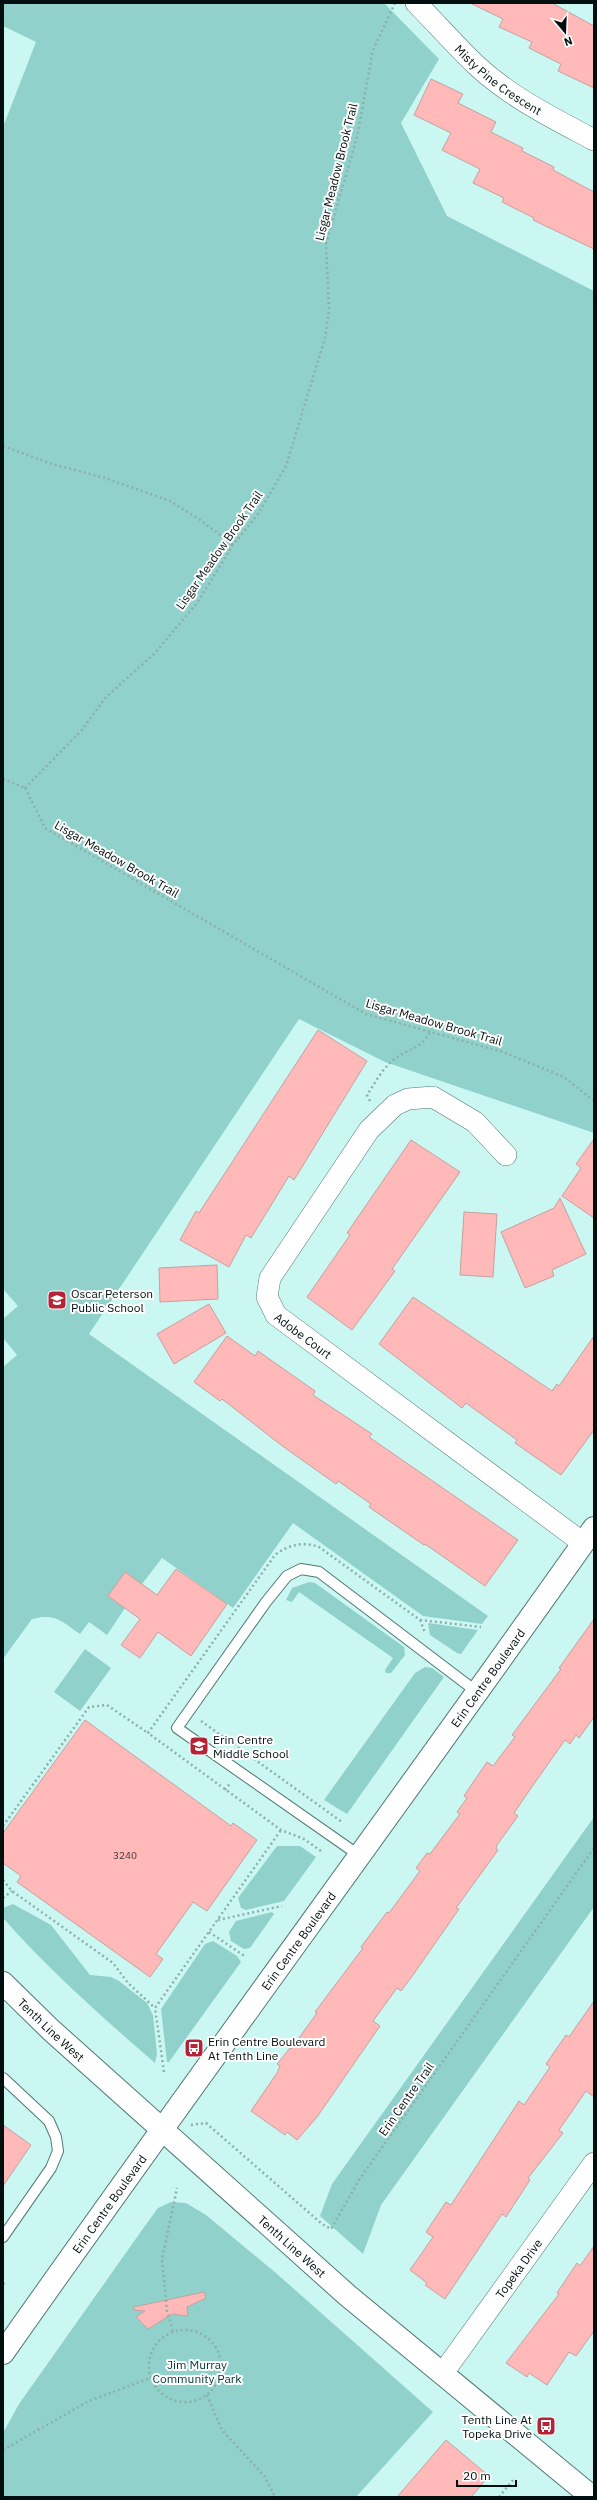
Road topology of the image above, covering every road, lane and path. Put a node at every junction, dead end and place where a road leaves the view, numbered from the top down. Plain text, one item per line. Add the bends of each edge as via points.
1 (395, 3) edge
2 (416, 3) edge
3 (594, 140) edge
4 (3, 446) edge
5 (233, 545) junction
6 (3, 779) edge
7 (25, 788) junction
8 (430, 1032) junction
9 (594, 1101) edge
10 (381, 1117) junction
11 (506, 1155) dead end
12 (589, 1536) edge
13 (420, 1620) junction
14 (481, 1627) dead end
15 (426, 1637) dead end
16 (477, 1692) junction
17 (204, 1715) dead end
18 (148, 1733) junction
19 (342, 1822) dead end
20 (3, 1826) edge
21 (281, 1830) junction
22 (594, 1848) edge
23 (321, 1851) dead end
24 (360, 1856) junction
25 (3, 1880) edge
26 (12, 1891) junction
27 (3, 1898) edge
28 (282, 1906) dead end
29 (217, 1920) junction
30 (209, 1932) junction
31 (246, 1956) dead end
32 (3, 1984) edge
33 (155, 2008) junction
34 (164, 2072) dead end
35 (3, 2078) edge
36 (206, 2123) dead end
37 (161, 2128) junction
38 (594, 2163) edge
39 (177, 2188) dead end
40 (3, 2237) edge
41 (173, 2331) junction
42 (3, 2353) edge
43 (443, 2373) junction
44 (150, 2378) junction
45 (207, 2395) junction
46 (3, 2450) edge
47 (513, 2480) dead end
48 (275, 2497) edge
49 (499, 2497) edge
50 (592, 2497) edge

1 - 5 path, Lisgar Meadow Brook Trail via 373,50 357,137 326,244 329,310 326,338 286,466 258,514
2 - 3 street, Misty Pine Crescent via 476,65 508,90 541,112
4 - 5 path via 170,501
5 - 7 path, Lisgar Meadow Brook Trail via 196,603 163,643 105,698 82,730
6 - 7 path
7 - 8 path, Lisgar Meadow Brook Trail via 44,828 366,1014
8 - 9 path, Lisgar Meadow Brook Trail via 503,1052 564,1077
8 - 10 path via 423,1044 396,1058 385,1068 366,1095
10 - 11 street, Adobe Court via 395,1105 408,1099 433,1097 475,1122
10 - 12 street, Adobe Court via 369,1130 270,1278 267,1292 270,1307 276,1315
12 - 16 street, Erin Centre Boulevard
13 - 14 path
13 - 15 path
13 - 18 path via 319,1546 308,1543 283,1549 275,1555
16 - 24 street, Erin Centre Boulevard
16 - 24 lane via 319,1572 301,1569 287,1576 266,1602 177,1728
17 - 19 path via 200,1720
18 - 20 path via 107,1705 89,1707
18 - 21 path
21 - 23 path via 304,1839
21 - 29 path
22 - 36 path, Erin Centre Trail via 359,2180 331,2229 322,2224
24 - 37 street, Erin Centre Boulevard
25 - 26 path
26 - 27 path
26 - 33 path via 113,1963 128,1983 150,2000
28 - 29 path
29 - 30 path
30 - 31 path
30 - 33 path
32 - 37 street, Tenth Line West via 50,2030
33 - 34 path
35 - 40 lane via 48,2121 56,2137 58,2151 51,2168
37 - 42 street, Erin Centre Boulevard
37 - 43 street, Tenth Line West via 347,2295
38 - 43 street, Topeka Drive
39 - 41 path via 162,2260 167,2311
41 - 44 path via 163,2336 152,2350 148,2366
41 - 45 path via 184,2329 201,2333 214,2343 220,2354 220,2376 215,2387
43 - 50 street, Tenth Line West
44 - 45 path via 155,2388 174,2401 186,2402
44 - 46 path via 89,2401
45 - 48 path via 222,2430 264,2477
47 - 49 path

